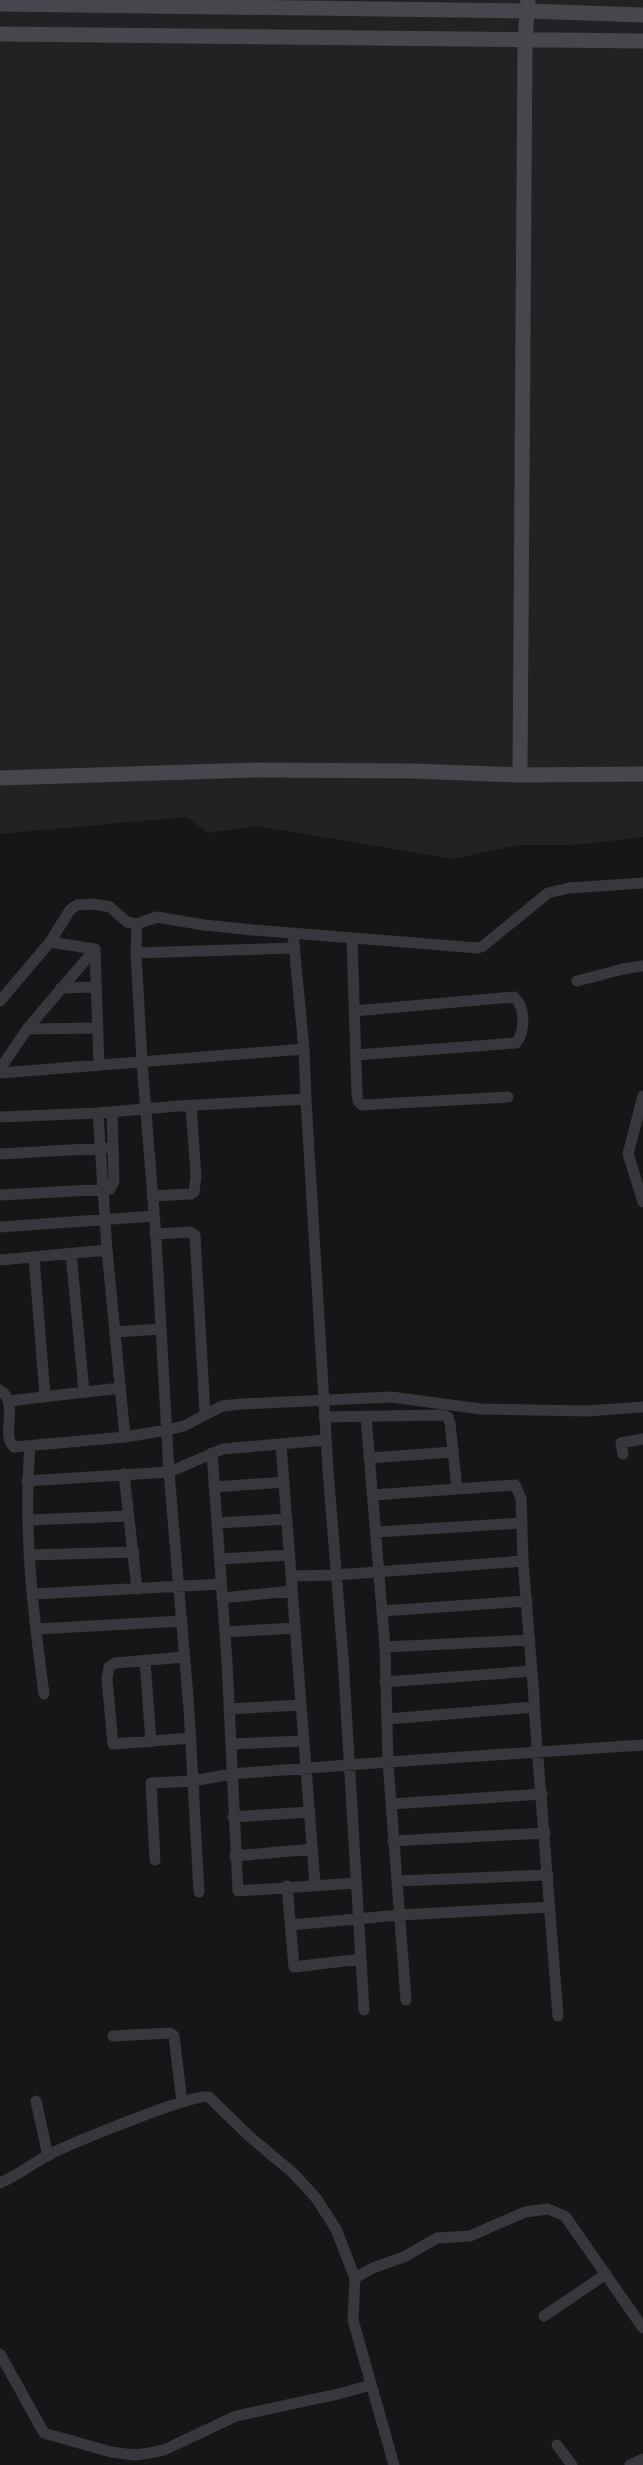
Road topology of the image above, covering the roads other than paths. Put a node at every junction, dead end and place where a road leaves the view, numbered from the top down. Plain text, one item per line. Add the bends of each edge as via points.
1 (0, 4) edge
2 (528, 5) edge
3 (643, 15) edge
4 (0, 34) edge
5 (525, 40) junction
6 (643, 41) edge
7 (643, 774) edge
8 (520, 775) junction
9 (0, 778) edge
10 (643, 884) edge
11 (137, 924) junction
12 (294, 934) junction
13 (352, 939) junction
14 (50, 942) junction
15 (295, 948) junction
16 (96, 949) junction
17 (136, 954) junction
18 (643, 966) edge
19 (577, 981) dead end
20 (95, 987) junction
21 (61, 988) junction
22 (0, 1001) edge
23 (354, 1011) junction
24 (98, 1028) junction
25 (27, 1029) junction
26 (304, 1049) junction
27 (356, 1055) junction
28 (142, 1062) junction
29 (99, 1066) junction
30 (0, 1069) edge
31 (0, 1073) edge
32 (643, 1096) edge
33 (508, 1097) dead end
34 (306, 1099) junction
35 (191, 1106) junction
36 (146, 1108) junction
37 (112, 1112) junction
38 (98, 1113) junction
39 (0, 1117) edge
40 (99, 1148) junction
41 (113, 1148) junction
42 (0, 1154) edge
43 (103, 1190) junction
44 (0, 1195) edge
45 (152, 1196) junction
46 (643, 1202) edge
47 (154, 1216) junction
48 (105, 1221) junction
49 (0, 1227) edge
50 (156, 1234) junction
51 (107, 1250) junction
52 (71, 1253) junction
53 (34, 1257) junction
54 (0, 1260) edge
55 (161, 1329) junction
56 (115, 1332) junction
57 (120, 1388) junction
58 (0, 1390) edge
59 (84, 1392) junction
60 (45, 1396) junction
61 (323, 1401) junction
62 (8, 1402) junction
63 (643, 1407) edge
64 (205, 1414) junction
65 (324, 1417) junction
66 (366, 1417) junction
67 (167, 1430) junction
68 (125, 1437) junction
69 (643, 1439) edge
70 (326, 1440) junction
71 (281, 1445) junction
72 (22, 1447) junction
73 (453, 1452) junction
74 (212, 1453) junction
75 (623, 1454) dead end
76 (369, 1458) junction
77 (169, 1472) junction
78 (124, 1474) junction
79 (27, 1481) junction
80 (284, 1482) junction
81 (214, 1487) junction
82 (457, 1489) junction
83 (373, 1495) junction
84 (129, 1516) junction
85 (287, 1518) junction
86 (28, 1520) junction
87 (217, 1523) junction
88 (522, 1523) junction
89 (376, 1532) junction
90 (134, 1552) junction
91 (290, 1555) junction
92 (29, 1556) junction
93 (220, 1559) junction
94 (523, 1561) junction
95 (379, 1572) junction
96 (336, 1575) junction
97 (292, 1576) junction
98 (221, 1584) junction
99 (178, 1586) junction
100 (137, 1589) junction
101 (292, 1591) junction
102 (33, 1594) junction
103 (222, 1598) junction
104 (527, 1601) junction
105 (382, 1611) junction
106 (182, 1621) junction
107 (295, 1628) junction
108 (36, 1629) junction
109 (225, 1632) junction
110 (530, 1640) junction
111 (385, 1648) junction
112 (184, 1657) junction
113 (145, 1661) junction
114 (532, 1671) junction
115 (385, 1682) junction
116 (44, 1694) dead end
117 (300, 1705) junction
118 (534, 1707) junction
119 (229, 1709) junction
120 (387, 1719) junction
121 (191, 1738) junction
122 (303, 1741) junction
123 (151, 1742) junction
124 (231, 1744) junction
125 (643, 1745) edge
126 (538, 1753) junction
127 (388, 1762) junction
128 (347, 1765) junction
129 (307, 1769) junction
130 (231, 1774) junction
131 (193, 1781) junction
132 (542, 1794) junction
133 (391, 1804) junction
134 (310, 1812) junction
135 (233, 1817) junction
136 (544, 1833) junction
137 (393, 1841) junction
138 (313, 1849) junction
139 (235, 1856) junction
140 (155, 1860) dead end
141 (548, 1875) junction
142 (397, 1881) junction
143 (356, 1883) junction
144 (315, 1884) junction
145 (287, 1886) junction
146 (199, 1892) dead end
147 (550, 1907) junction
148 (399, 1915) junction
149 (358, 1918) junction
150 (290, 1925) junction
151 (361, 1959) junction
152 (406, 2000) dead end
153 (364, 2010) dead end
154 (558, 2016) dead end
155 (113, 2036) dead end
156 (36, 2100) dead end
157 (182, 2102) junction
158 (48, 2156) junction
159 (0, 2183) edge
160 (606, 2274) junction
161 (355, 2278) junction
162 (544, 2316) dead end
163 (643, 2328) edge
164 (0, 2354) edge
165 (371, 2385) junction
166 (557, 2445) dead end
167 (643, 2459) edge
168 (394, 2465) edge
169 (572, 2465) edge
170 (630, 2465) edge

1 - 2 street
2 - 3 street
2 - 5 street
4 - 5 street
5 - 6 street
5 - 8 street
7 - 8 street
8 - 9 street via 254,770
10 - 13 street via 568,888 548,893 484,946 478,948
11 - 12 street via 157,917 204,925
11 - 14 street via 127,922 110,907 100,904 77,905 70,910
11 - 17 street
12 - 13 street
12 - 15 street
13 - 23 street
14 - 16 street
14 - 22 street
15 - 17 street
15 - 26 street
16 - 20 street
16 - 21 street
17 - 28 street
18 - 19 street
20 - 21 street
20 - 24 street
21 - 25 street
23 - 27 street
23 - 27 street via 514,997 518,1000 522,1019 521,1038 510,1045
24 - 25 street
24 - 29 street
25 - 30 street
26 - 28 street
26 - 34 street
27 - 33 street via 357,1094 362,1106
28 - 29 street
28 - 36 street
29 - 31 street
32 - 46 street via 628,1154
34 - 35 street
34 - 61 street
35 - 36 street
35 - 45 street via 196,1176 194,1192
36 - 37 street
36 - 45 street
37 - 38 street
37 - 41 street
38 - 39 street
38 - 40 street
40 - 41 street
40 - 42 street
40 - 43 street
41 - 43 street via 114,1185
43 - 44 street
43 - 48 street
45 - 47 street
47 - 48 street
47 - 50 street
48 - 49 street
48 - 51 street
50 - 55 street
50 - 64 street via 187,1232 195,1236
51 - 52 street
51 - 56 street
52 - 53 street
52 - 59 street
53 - 54 street
53 - 60 street
55 - 56 street
55 - 67 street
56 - 57 street
57 - 59 street
57 - 68 street
58 - 62 street
59 - 60 street
60 - 62 street
61 - 63 street via 391,1397 481,1409 587,1411
61 - 64 street via 222,1406
61 - 65 street
62 - 72 street via 9,1440
64 - 67 street via 184,1426
65 - 66 street
65 - 70 street
66 - 73 street via 448,1417
66 - 76 street
67 - 68 street
67 - 77 street
68 - 72 street
69 - 75 street via 622,1444
70 - 71 street
70 - 96 street
71 - 74 street via 223,1449
71 - 80 street
72 - 79 street
73 - 76 street
73 - 82 street
74 - 77 street
74 - 81 street
76 - 83 street
77 - 78 street
77 - 99 street
78 - 79 street
78 - 84 street
79 - 86 street
80 - 81 street
80 - 85 street
81 - 87 street
82 - 83 street
82 - 88 street via 516,1485 521,1498
83 - 89 street
84 - 86 street
84 - 90 street
85 - 87 street
85 - 91 street
86 - 92 street
87 - 93 street
88 - 89 street
88 - 94 street
89 - 95 street
90 - 92 street
90 - 100 street
91 - 93 street
91 - 97 street
92 - 102 street
93 - 98 street
94 - 95 street
94 - 104 street
95 - 96 street
95 - 105 street
96 - 97 street
96 - 128 street via 348,1732
97 - 101 street
98 - 99 street
98 - 103 street
99 - 100 street
99 - 106 street
100 - 102 street
101 - 103 street
101 - 107 street
102 - 108 street
103 - 109 street
104 - 105 street
104 - 110 street
105 - 111 street
106 - 108 street
106 - 112 street
107 - 109 street
107 - 117 street
108 - 116 street
109 - 119 street
110 - 111 street
110 - 114 street
111 - 115 street
112 - 113 street
112 - 121 street
113 - 123 street
113 - 123 street via 112,1664 107,1671 106,1679 113,1744
114 - 115 street
114 - 118 street
115 - 120 street
117 - 119 street
117 - 122 street
118 - 120 street
118 - 126 street
119 - 124 street
120 - 127 street
121 - 123 street
121 - 131 street
122 - 124 street
122 - 129 street
124 - 130 street
125 - 126 street
126 - 127 street
126 - 132 street
127 - 128 street
127 - 133 street
128 - 129 street
128 - 143 street
129 - 130 street
129 - 134 street
130 - 131 street
130 - 135 street
131 - 140 street via 151,1783
131 - 146 street
132 - 133 street
132 - 136 street
133 - 137 street
134 - 135 street
134 - 138 street
135 - 139 street
136 - 137 street
136 - 141 street
137 - 142 street
138 - 139 street
138 - 144 street
139 - 145 street via 238,1891
141 - 142 street
141 - 147 street
142 - 148 street
143 - 144 street
143 - 149 street
144 - 145 street
145 - 150 street
147 - 148 street
147 - 154 street
148 - 149 street
148 - 152 street
149 - 150 street
149 - 151 street
150 - 151 street via 294,1967
151 - 153 street
155 - 157 street via 170,2033 174,2036
156 - 158 street
157 - 158 street via 106,2129
157 - 161 street via 209,2097 249,2136 293,2173 329,2217
158 - 159 street
160 - 161 street via 565,2216 555,2210 541,2208 525,2212 470,2236 437,2238 406,2256 373,2268
160 - 162 street
160 - 163 street
161 - 165 street via 353,2320
164 - 165 street via 44,2433 110,2452 134,2455 164,2450 236,2416
165 - 168 street
166 - 169 street
167 - 170 street

